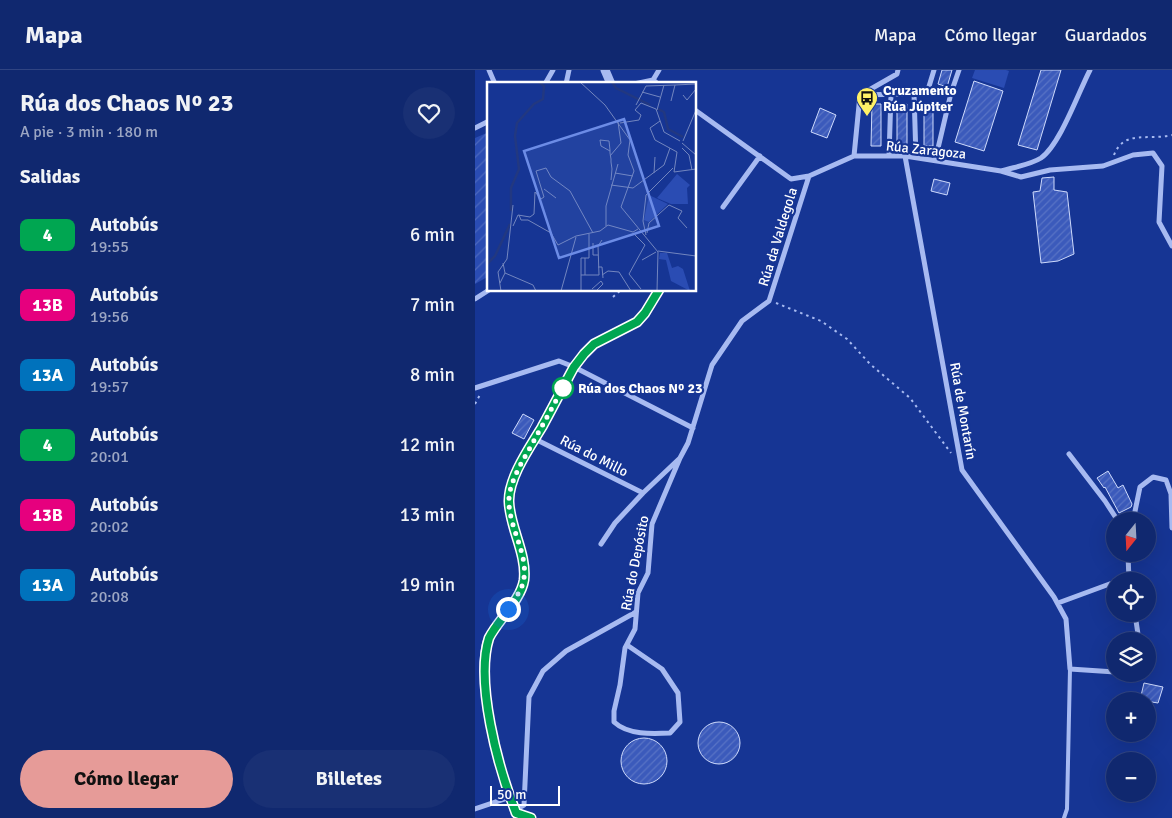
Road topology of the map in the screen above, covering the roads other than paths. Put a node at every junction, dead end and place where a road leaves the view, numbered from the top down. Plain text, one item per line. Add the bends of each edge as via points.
1 (489, 70) edge
2 (553, 70) edge
3 (605, 70) edge
4 (659, 70) edge
5 (898, 70) edge
6 (934, 70) edge
7 (959, 70) edge
8 (1090, 70) edge
9 (653, 80) junction
10 (494, 82) edge
11 (546, 82) edge
12 (610, 82) edge
13 (644, 82) edge
14 (656, 82) edge
15 (914, 93) junction
16 (927, 93) junction
17 (951, 93) junction
18 (891, 94) junction
19 (860, 95) junction
20 (696, 111) edge
21 (487, 122) edge
22 (475, 128) edge
23 (760, 156) junction
24 (854, 156) junction
25 (889, 156) junction
26 (905, 156) junction
27 (916, 158) junction
28 (935, 161) junction
29 (1001, 171) junction
30 (809, 176) junction
31 (723, 207) dead end
32 (1172, 246) edge
33 (487, 291) edge
34 (658, 291) edge
35 (475, 299) edge
36 (574, 367) junction
37 (475, 388) edge
38 (693, 428) junction
39 (535, 439) junction
40 (1069, 454) dead end
41 (680, 458) junction
42 (643, 493) junction
43 (1112, 512) edge
44 (1135, 512) edge
45 (1172, 528) edge
46 (601, 544) dead end
47 (1106, 586) edge
48 (1058, 603) junction
49 (636, 612) junction
50 (627, 645) junction
51 (1070, 669) junction
52 (1106, 671) edge
53 (510, 798) junction
54 (475, 809) edge
55 (516, 814) edge
56 (531, 818) edge
57 (1064, 818) edge

1 - 10 street
2 - 11 street
3 - 12 street
4 - 9 street
5 - 19 street via 897,74
6 - 16 street
7 - 17 street
8 - 29 street via 1046,154 1032,163
9 - 13 street
9 - 14 street
15 - 16 street
15 - 18 street
15 - 27 street
16 - 17 street
17 - 28 street
18 - 19 street
18 - 25 street
19 - 24 street
20 - 23 street, Rúa Zaragoza
21 - 22 street
23 - 30 street, Rúa Zaragoza via 791,179
23 - 31 street
24 - 25 street, Rúa Zaragoza
24 - 30 street, Rúa Zaragoza
25 - 26 street, Rúa Zaragoza
26 - 27 street, Rúa Zaragoza
26 - 48 street, Rúa de Montarín via 962,470
27 - 28 street, Rúa Zaragoza
28 - 29 street, Rúa Zaragoza
29 - 32 street, Rúa Zaragoza via 1021,177 1050,170 1103,166 1133,155 1153,153 1162,166 1159,222
30 - 38 street, Rúa da Valdegola via 769,301 742,321 711,365
33 - 35 street
34 - 36 street via 637,322 594,344
36 - 37 street via 559,361
36 - 38 street
36 - 39 street
38 - 41 street, Rúa da Valdegola
39 - 42 street, Rúa do Millo
39 - 53 street via 510,492 524,580 519,593 496,625 482,658 482,692 494,748
40 - 43 street
41 - 42 street, Rúa da Valdegola
41 - 49 street, Rúa do Depósito via 652,524 648,573 638,593
42 - 46 street, Rúa da Valdegola via 615,523
44 - 45 street via 1140,488 1153,477 1166,480 1171,494
47 - 48 street
48 - 51 street, Rúa de Montarín via 1066,619
49 - 50 street, Rúa do Depósito via 635,630
49 - 55 street via 566,652 543,671 529,696 524,805
50 - 50 street, Rúa do Depósito via 663,669 678,693 680,722 671,733 652,734 621,728 614,722
51 - 52 street
51 - 57 lane via 1067,809
53 - 54 street
53 - 55 street
55 - 56 street

